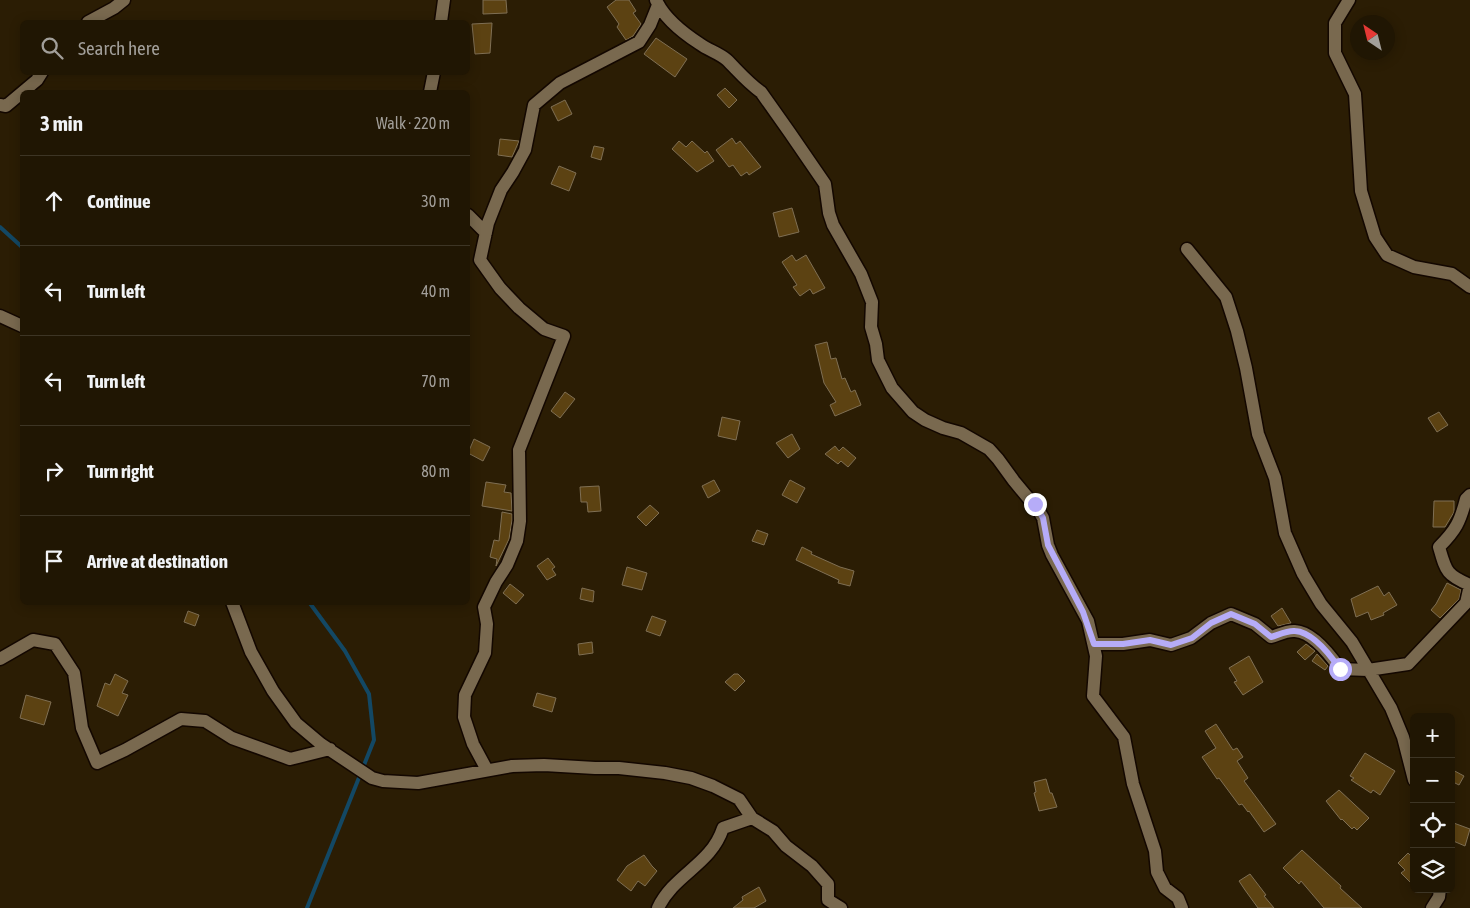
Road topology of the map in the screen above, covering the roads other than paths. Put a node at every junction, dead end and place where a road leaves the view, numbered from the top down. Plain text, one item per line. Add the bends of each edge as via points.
1 (124, 0) edge
2 (444, 0) edge
3 (1349, 0) edge
4 (657, 2) edge
5 (92, 20) edge
6 (441, 20) edge
7 (40, 75) edge
8 (433, 75) edge
9 (25, 90) edge
10 (430, 90) edge
11 (20, 94) edge
12 (0, 105) edge
13 (470, 217) edge
14 (486, 234) junction
15 (1187, 249) dead end
16 (1470, 287) edge
17 (0, 316) edge
18 (20, 325) edge
19 (1470, 496) edge
20 (233, 605) edge
21 (1094, 644) junction
22 (0, 659) edge
23 (1368, 670) junction
24 (330, 749) junction
25 (1410, 764) edge
26 (486, 770) junction
27 (752, 818) junction
28 (1440, 893) edge
29 (658, 908) edge
30 (841, 908) edge
31 (1182, 908) edge
32 (1432, 908) edge

1 - 5 street
2 - 6 street
3 - 16 street via 1335,23 1335,53 1355,94 1361,191 1375,237 1387,255 1414,267 1452,274
4 - 14 street via 650,25 639,42 560,83 534,106 525,150 501,190
4 - 21 street via 674,24 725,59 761,92 816,169 826,187 834,230 862,274 872,302 871,327 878,360 892,388 913,412 930,423 961,433 989,449 1035,504 1043,518 1048,545 1083,612
7 - 9 street
8 - 10 street
11 - 12 street via 6,106
13 - 14 street
14 - 26 street via 480,260 500,288 544,329 564,336 519,450 520,521 517,541 484,607 487,624 485,653 466,695 464,717
15 - 23 street via 1226,297 1246,368 1258,434 1276,478 1285,533 1321,604 1352,642
17 - 18 street
19 - 23 street via 1466,499 1461,520 1439,547 1445,566 1454,578 1470,585 1466,603 1408,664
20 - 24 street via 248,647 273,691 304,732
21 - 23 street via 1150,640 1171,645 1192,638 1211,623 1231,614 1255,624 1271,637 1294,631 1305,634 1326,649 1340,669
21 - 31 street via 1093,696 1124,737 1133,784 1155,851 1157,872 1165,888 1178,898
22 - 24 street via 33,640 55,644 74,673 82,728 97,762 181,719 205,721 232,738 290,759
23 - 25 street via 1391,708
24 - 26 street via 372,778 383,781 418,784
26 - 27 street via 544,764 665,773 691,778 728,793 739,799
27 - 29 street via 723,828 714,848 674,884
27 - 30 street via 773,831 812,866 828,884 828,900
28 - 32 street

